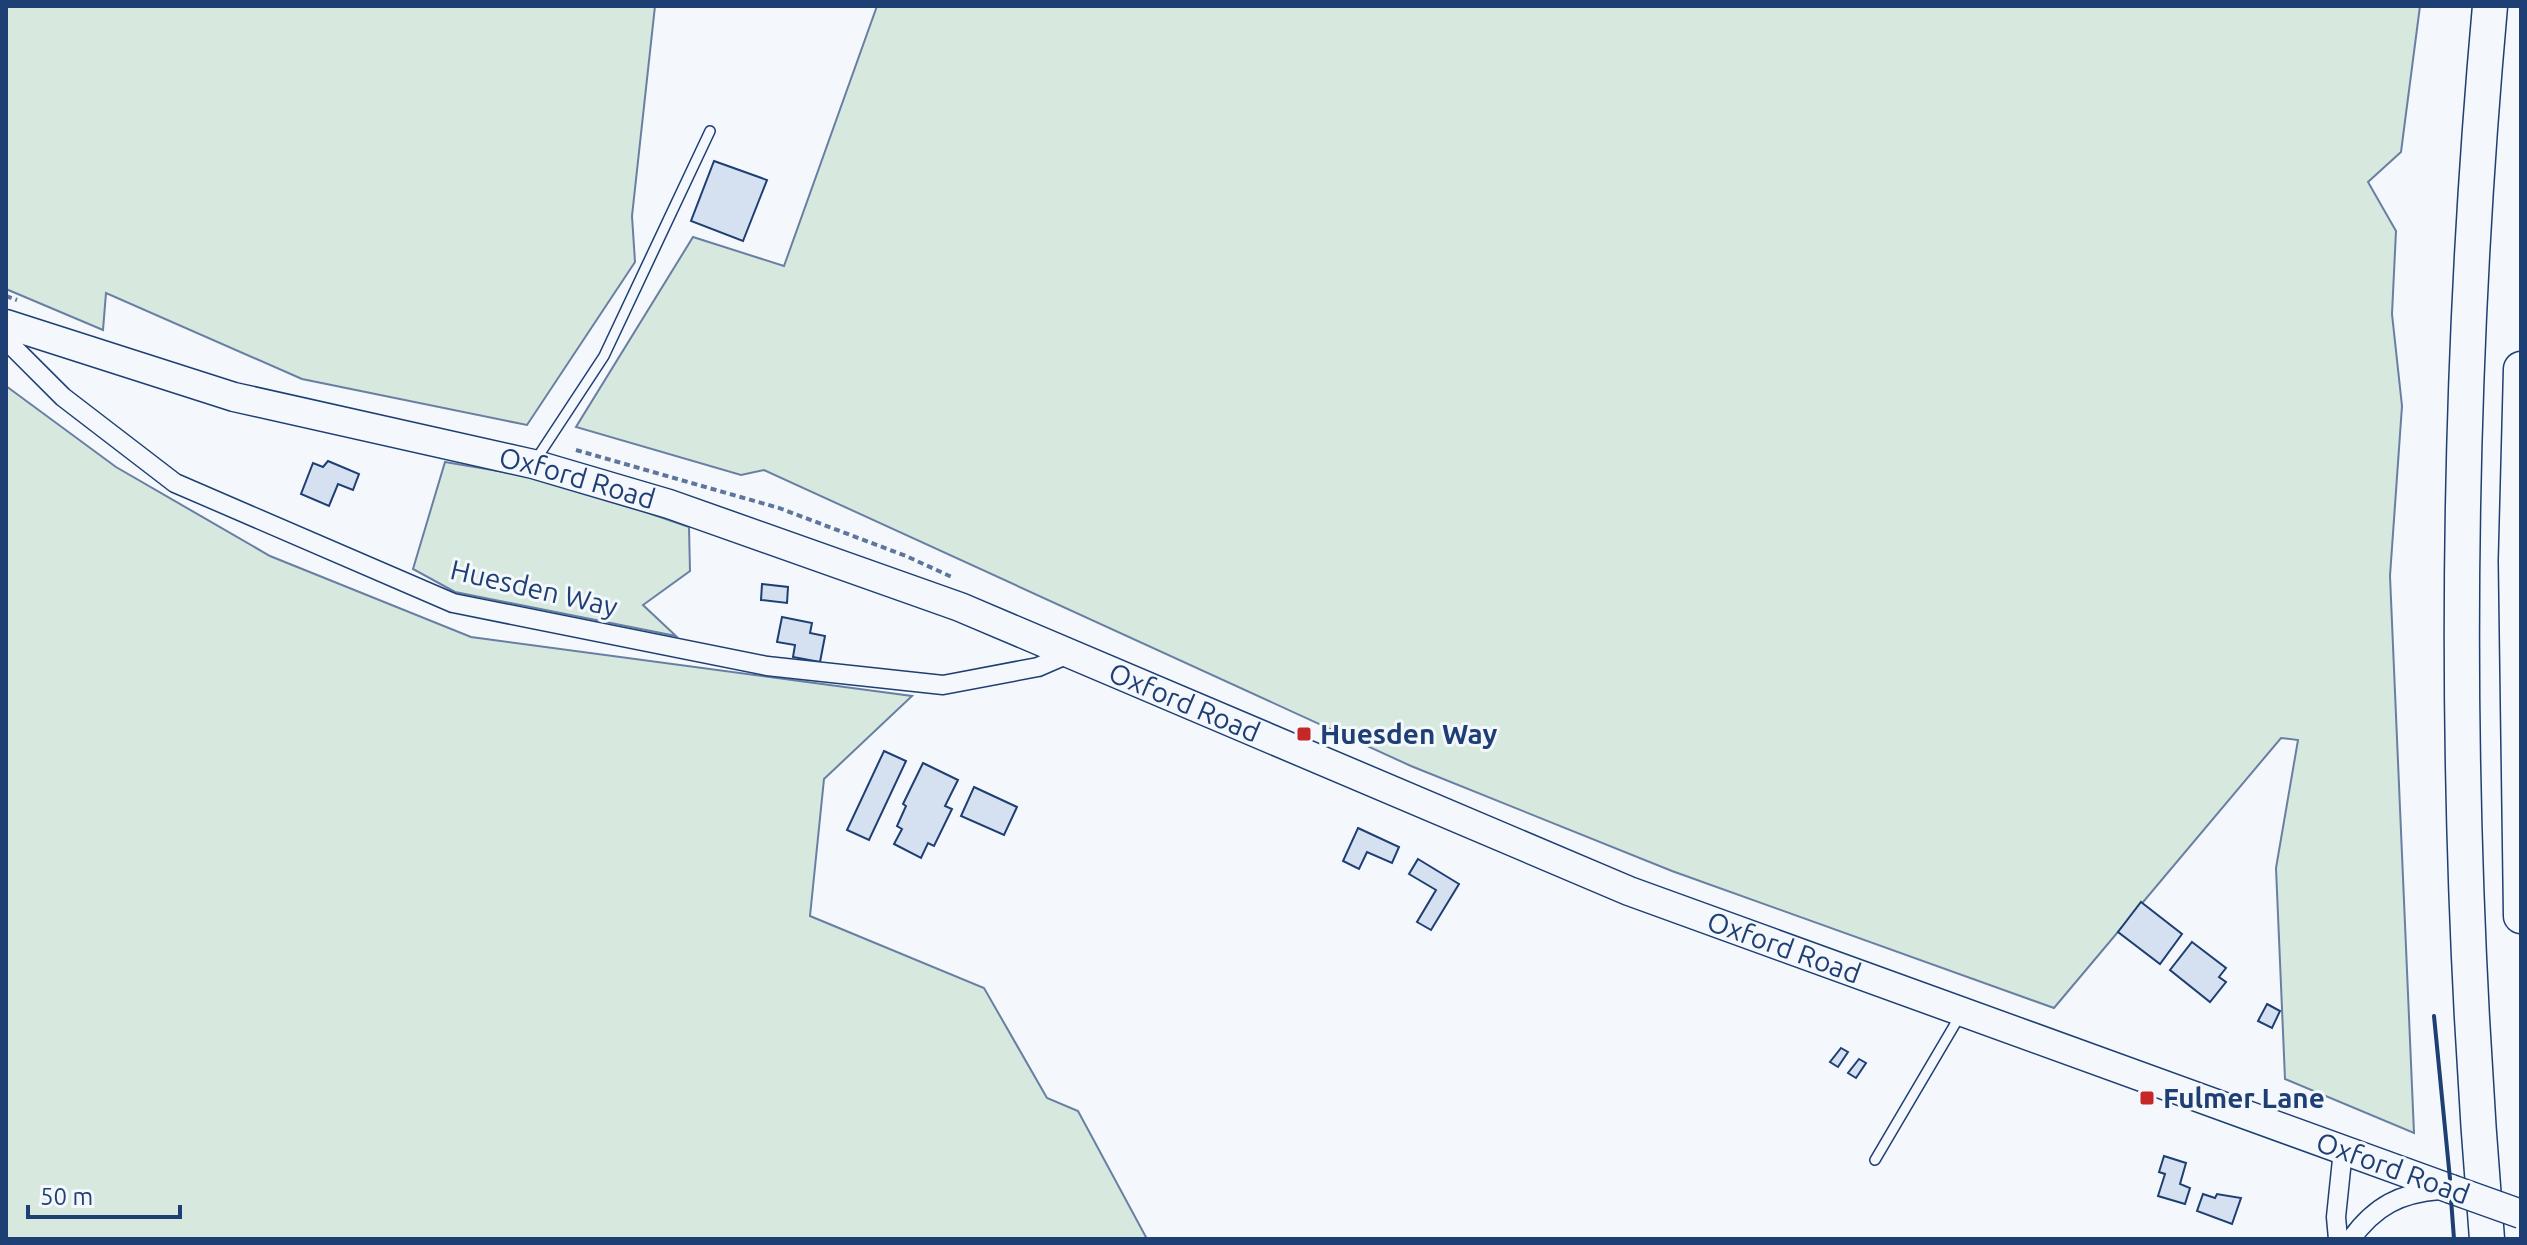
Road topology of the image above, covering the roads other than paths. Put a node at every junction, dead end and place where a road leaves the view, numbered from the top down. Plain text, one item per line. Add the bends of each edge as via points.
1 (2490, 6) edge
2 (710, 131) dead end
3 (6, 324) edge
4 (6, 340) edge
5 (2521, 369) edge
6 (533, 464) junction
7 (1068, 654) junction
8 (2521, 916) edge
9 (1961, 1014) junction
10 (2343, 1150) junction
11 (1875, 1160) dead end
12 (2451, 1189) junction
13 (2521, 1214) edge
14 (2338, 1239) edge
15 (2351, 1239) edge
16 (2487, 1239) edge

1 - 16 highway via 2465,413 2462,713 2471,1003
2 - 6 lane via 604,356
3 - 6 main road, Oxford Road via 234,397
4 - 7 street, Huesden Way via 63,397 175,483 453,603 767,666 943,685 1038,667
5 - 8 highway via 2516,561
6 - 7 main road, Oxford Road via 669,504 931,597
7 - 9 main road, Oxford Road via 1629,891
9 - 10 main road, Oxford Road
9 - 11 lane
10 - 12 main road, Oxford Road
10 - 14 street
12 - 13 main road, Oxford Road, bridge
12 - 15 street via 2402,1194 2366,1218

